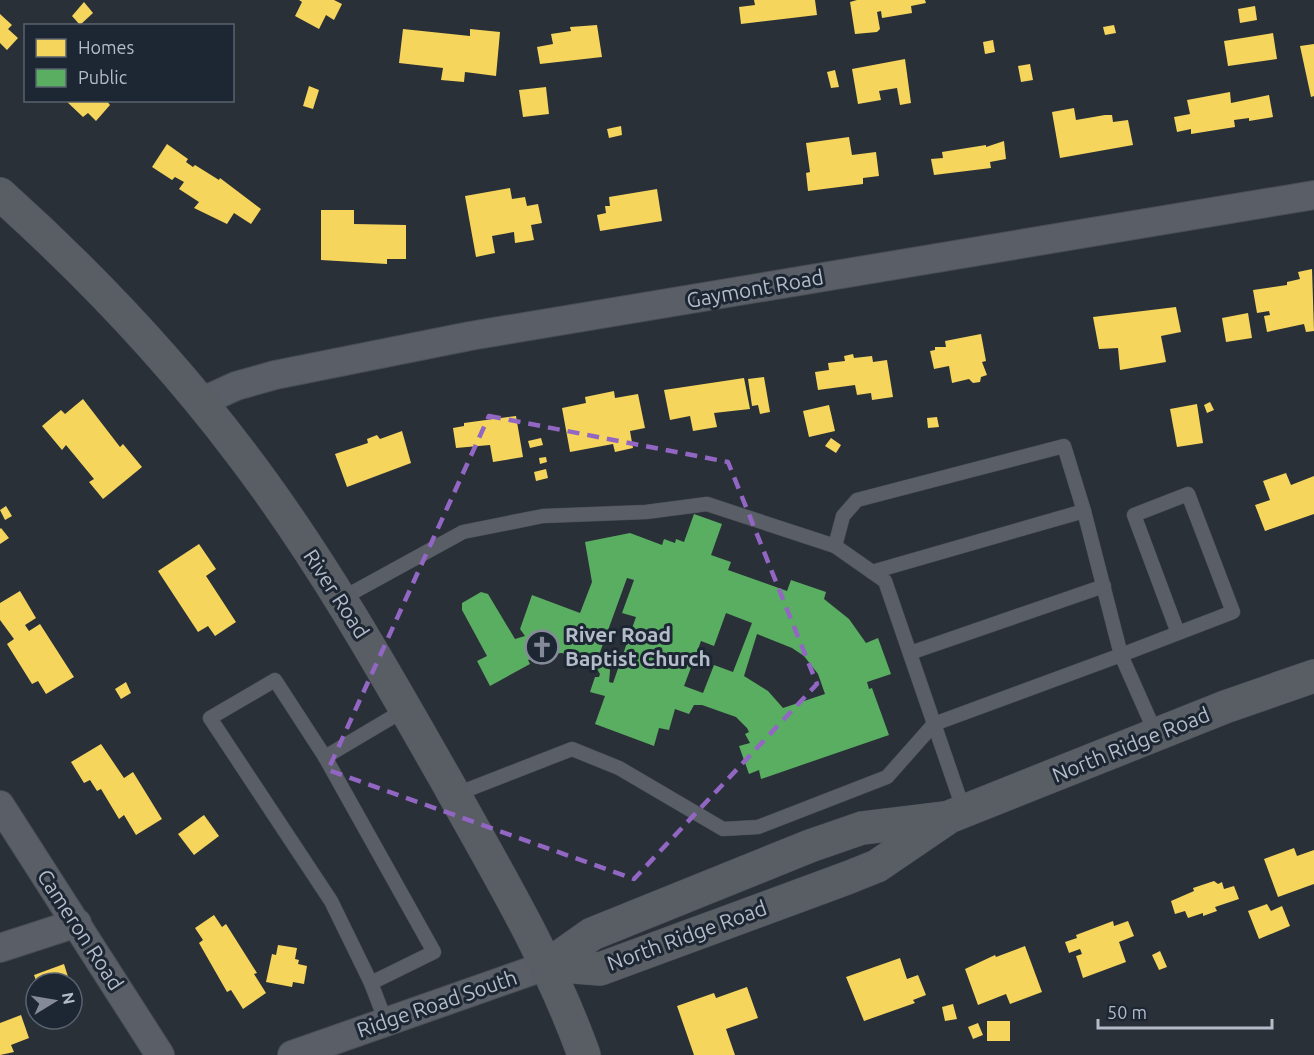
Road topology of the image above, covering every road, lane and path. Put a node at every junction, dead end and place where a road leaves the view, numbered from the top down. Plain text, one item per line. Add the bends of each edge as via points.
1 (0, 194) edge
2 (1314, 195) edge
3 (201, 402) junction
4 (1084, 512) junction
5 (835, 546) junction
6 (872, 572) junction
7 (1104, 586) junction
8 (339, 600) junction
9 (1178, 633) junction
10 (910, 653) junction
11 (1121, 655) junction
12 (1314, 676) edge
13 (406, 709) junction
14 (934, 724) junction
15 (1156, 734) junction
16 (325, 757) junction
17 (454, 795) junction
18 (0, 805) edge
19 (956, 814) junction
20 (77, 923) junction
21 (0, 948) edge
22 (548, 965) junction
23 (371, 983) junction
24 (386, 1022) junction
25 (160, 1055) edge
26 (292, 1055) edge
27 (584, 1055) edge

1 - 3 main road, River Road via 85,274
2 - 3 street, Gaymont Road via 470,336 275,375 236,386
3 - 8 main road, River Road via 242,454
4 - 5 lane via 1064,446 857,500 843,516
4 - 6 lane
4 - 7 lane
5 - 6 lane
5 - 8 lane via 707,504 646,512 543,516 463,532
6 - 10 lane via 885,581
7 - 10 lane
7 - 11 lane
8 - 13 main road, River Road
9 - 9 lane via 1233,612 1188,494 1134,515
9 - 11 lane
10 - 14 lane
11 - 14 lane
11 - 15 lane
12 - 15 main road, North Ridge Road
13 - 16 lane
13 - 17 main road, River Road
14 - 17 lane via 887,777 758,827 723,829 619,768 572,749
14 - 19 lane
15 - 19 main road, North Ridge Road
16 - 23 lane via 434,952
16 - 23 lane via 275,680 210,718 331,901
17 - 22 main road, River Road
18 - 20 street, Cameron Road
19 - 22 main road, North Ridge Road via 862,828 810,846 592,934
19 - 22 main road, North Ridge Road via 877,866 848,878 600,969
20 - 21 street
20 - 25 street, Cameron Road
22 - 24 street, Ridge Road South
22 - 27 main road, River Road
23 - 24 lane
24 - 26 street, Ridge Road South

